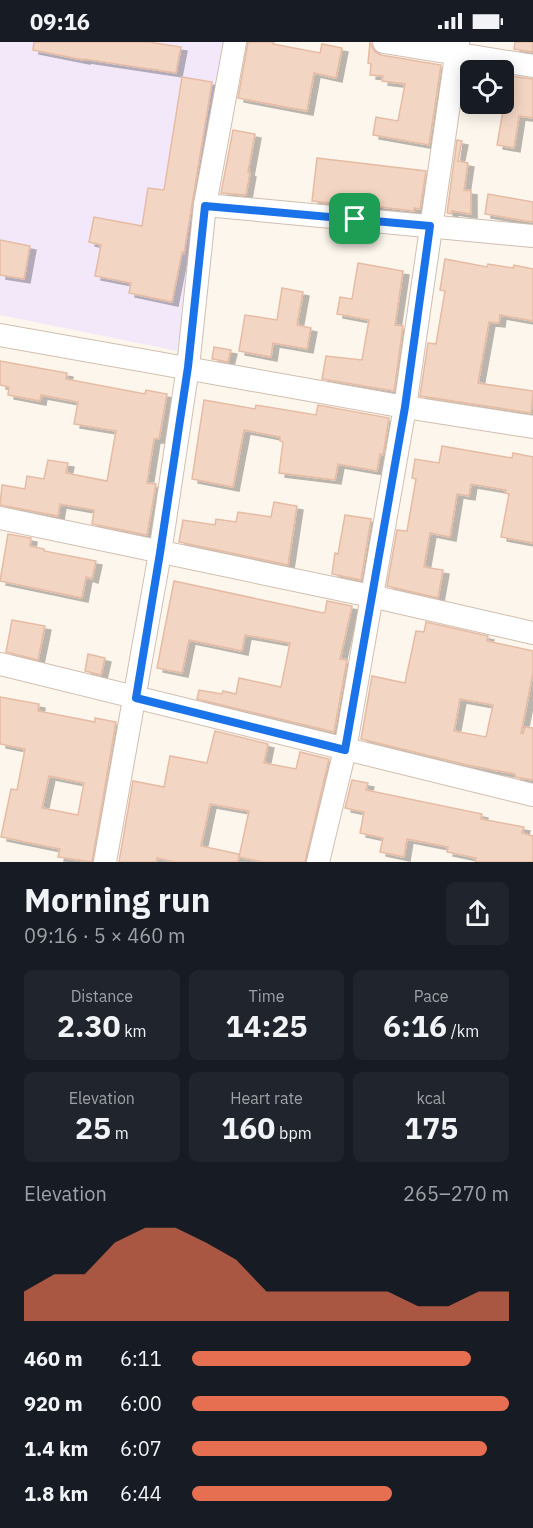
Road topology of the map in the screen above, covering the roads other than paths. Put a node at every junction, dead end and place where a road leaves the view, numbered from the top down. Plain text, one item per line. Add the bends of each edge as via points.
1 (235, 42) edge
2 (384, 42) edge
3 (456, 48) edge
4 (533, 66) edge
5 (205, 206) junction
6 (430, 226) junction
7 (533, 236) edge
8 (0, 335) edge
9 (188, 367) junction
10 (405, 407) junction
11 (533, 427) edge
12 (0, 518) edge
13 (160, 553) junction
14 (371, 596) junction
15 (533, 633) edge
16 (0, 664) edge
17 (136, 698) junction
18 (345, 750) junction
19 (533, 795) edge
20 (105, 862) edge
21 (318, 862) edge

1 - 5 street
2 - 3 street
3 - 4 street
3 - 6 street
5 - 6 street
5 - 9 street
6 - 7 street
6 - 10 street
8 - 9 street
9 - 10 street
9 - 13 street
10 - 11 street
10 - 14 street
12 - 13 street
13 - 14 street
13 - 17 street
14 - 15 street
14 - 18 street
16 - 17 street
17 - 18 street
17 - 20 street
18 - 19 street
18 - 21 street

